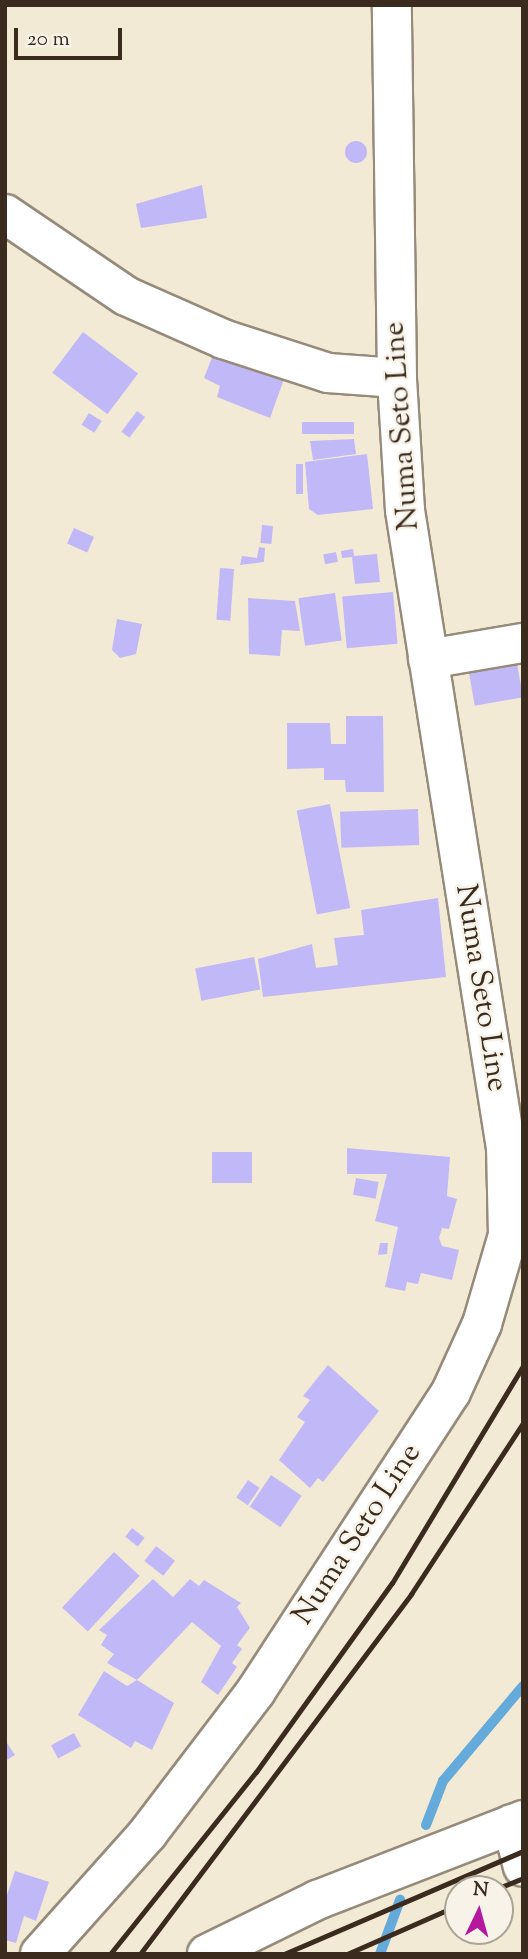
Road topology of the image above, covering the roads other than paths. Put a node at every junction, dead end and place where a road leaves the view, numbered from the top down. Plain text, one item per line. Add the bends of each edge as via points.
1 (391, 5) edge
2 (15, 232) edge
3 (397, 378) junction
4 (523, 643) edge
5 (428, 659) junction
6 (517, 1822) edge
7 (523, 1867) edge
8 (40, 1954) edge
9 (207, 1954) edge

1 - 3 main road, Numa Seto Line
2 - 3 main road via 126,296 223,339 328,373
3 - 5 main road, Numa Seto Line via 405,510
4 - 5 main road
5 - 8 main road, Numa Seto Line via 506,1148 508,1235 482,1324 451,1392 256,1691 148,1833
6 - 7 main road
6 - 9 main road via 317,1900

